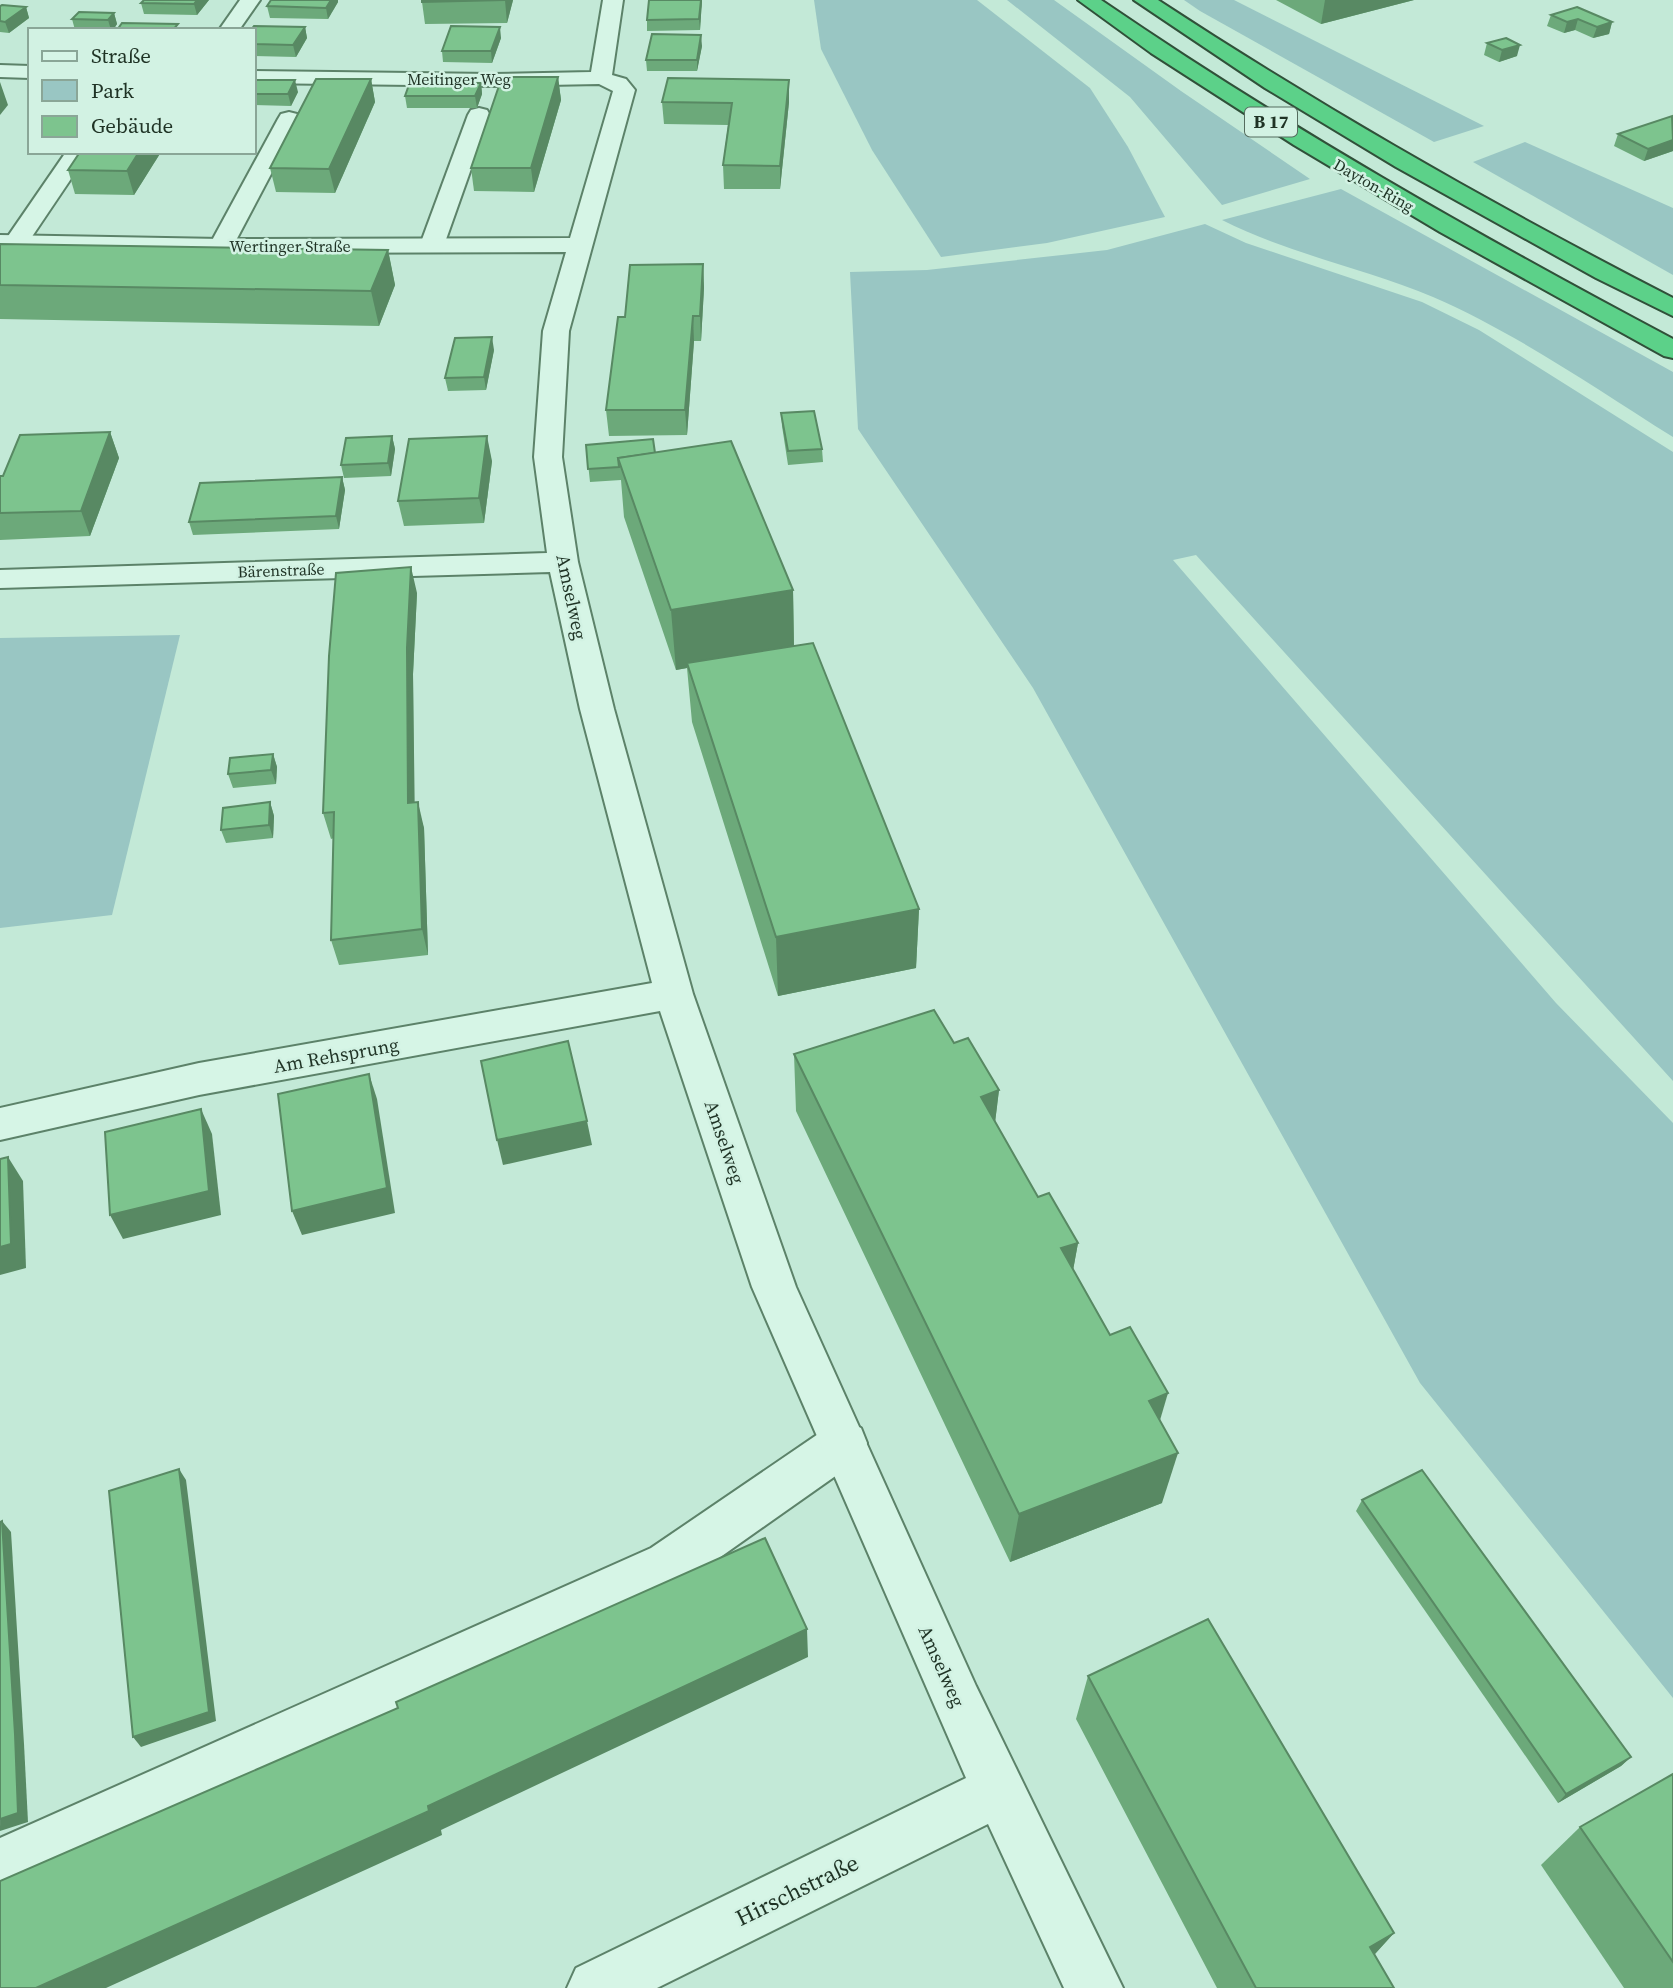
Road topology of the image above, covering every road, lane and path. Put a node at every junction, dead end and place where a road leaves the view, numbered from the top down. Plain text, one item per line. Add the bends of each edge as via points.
1 (250, 0) edge
2 (613, 0) edge
3 (1088, 0) edge
4 (1144, 0) edge
5 (230, 28) edge
6 (0, 71) edge
7 (28, 72) edge
8 (256, 77) edge
9 (601, 78) junction
10 (479, 116) dead end
11 (289, 119) dead end
12 (76, 154) edge
13 (8, 242) edge
14 (432, 245) junction
15 (579, 245) junction
16 (221, 246) junction
17 (1673, 308) edge
18 (1673, 350) edge
19 (562, 562) junction
20 (0, 579) edge
21 (674, 994) junction
22 (0, 1124) edge
23 (844, 1443) junction
24 (998, 1791) junction
25 (0, 1866) edge
26 (596, 1988) edge
27 (1094, 1988) edge

1 - 5 street
2 - 9 street
3 - 18 highway, Dayton-Ring / B 17 via 1317,152
4 - 17 highway, Dayton-Ring / B 17 via 1363,139
6 - 7 street
8 - 9 street, Meitinger Weg
9 - 15 street via 624,90
10 - 14 street
11 - 16 street
12 - 13 street
13 - 16 street, Wertinger Straße
14 - 15 street, Wertinger Straße
14 - 16 street, Wertinger Straße
15 - 19 street, Amselweg via 556,331 548,457
19 - 20 street, Bärenstraße
19 - 21 street, Amselweg
21 - 22 street, Am Rehsprung via 199,1079
21 - 23 street, Amselweg via 774,1287
23 - 24 street, Amselweg
23 - 25 street via 668,1565
24 - 26 street, Hirschstraße
24 - 27 street, Amselweg

